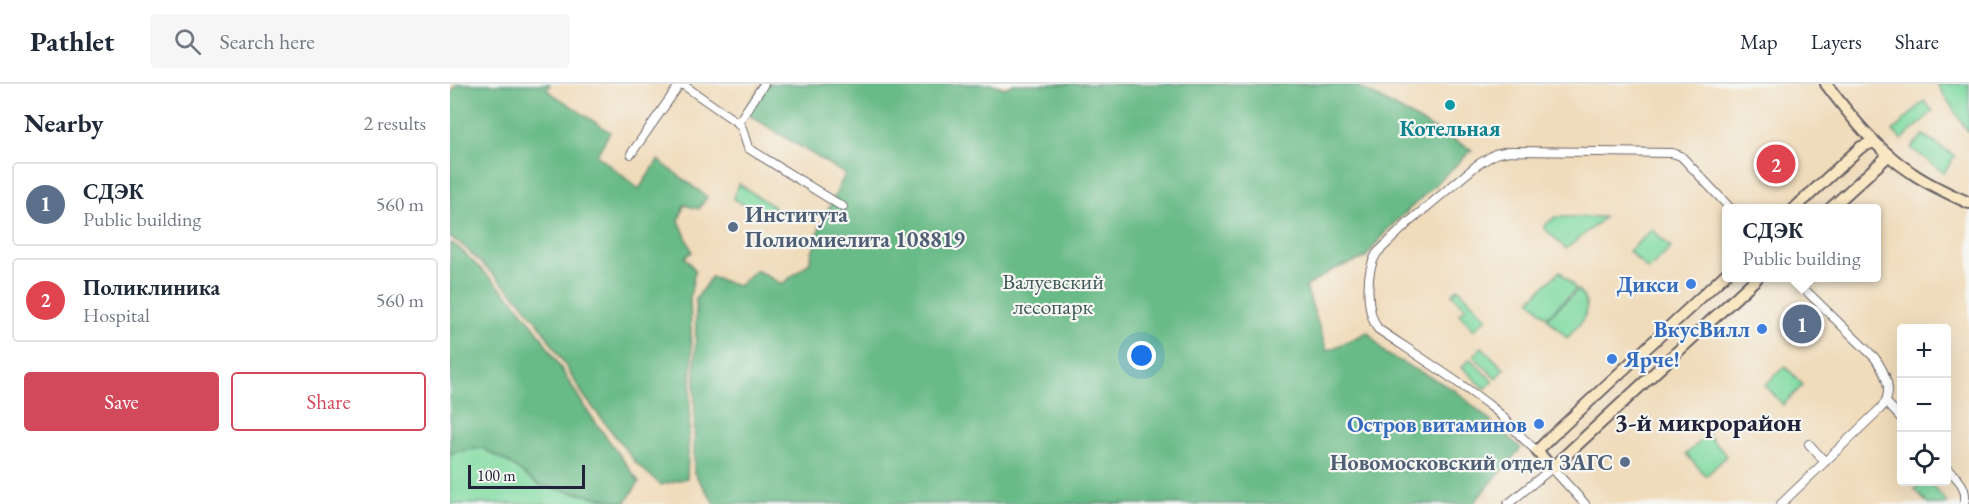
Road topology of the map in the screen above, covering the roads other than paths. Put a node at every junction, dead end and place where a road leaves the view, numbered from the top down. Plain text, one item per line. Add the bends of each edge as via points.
1 (681, 84) edge
2 (764, 84) edge
3 (1826, 84) edge
4 (738, 123) junction
5 (1874, 142) junction
6 (631, 154) dead end
7 (1889, 155) junction
8 (1969, 203) edge
9 (1726, 204) edge
10 (1799, 204) edge
11 (1835, 204) edge
12 (843, 207) dead end
13 (1722, 278) edge
14 (1753, 282) edge
15 (1797, 282) edge
16 (1886, 402) junction
17 (1897, 414) edge
18 (1809, 444) dead end
19 (1537, 452) junction
20 (1825, 462) junction
21 (1552, 468) junction
22 (1951, 471) edge
23 (1508, 504) edge
24 (1585, 504) edge
25 (1781, 504) edge
26 (1964, 504) edge

1 - 4 street
1 - 6 street
2 - 4 street
3 - 5 street
4 - 12 street via 748,148
5 - 7 street
5 - 10 street via 1861,147
7 - 8 street via 1925,182
7 - 11 street
9 - 19 street via 1681,156 1672,153 1495,154 1409,222 1375,256 1369,289 1372,318 1378,329 1464,386 1504,418
13 - 19 street
14 - 21 street
15 - 16 street via 1881,366 1888,385
16 - 17 street
16 - 20 street
18 - 20 street
19 - 21 street
20 - 25 street
21 - 23 street
21 - 24 street
22 - 26 street via 1965,487

